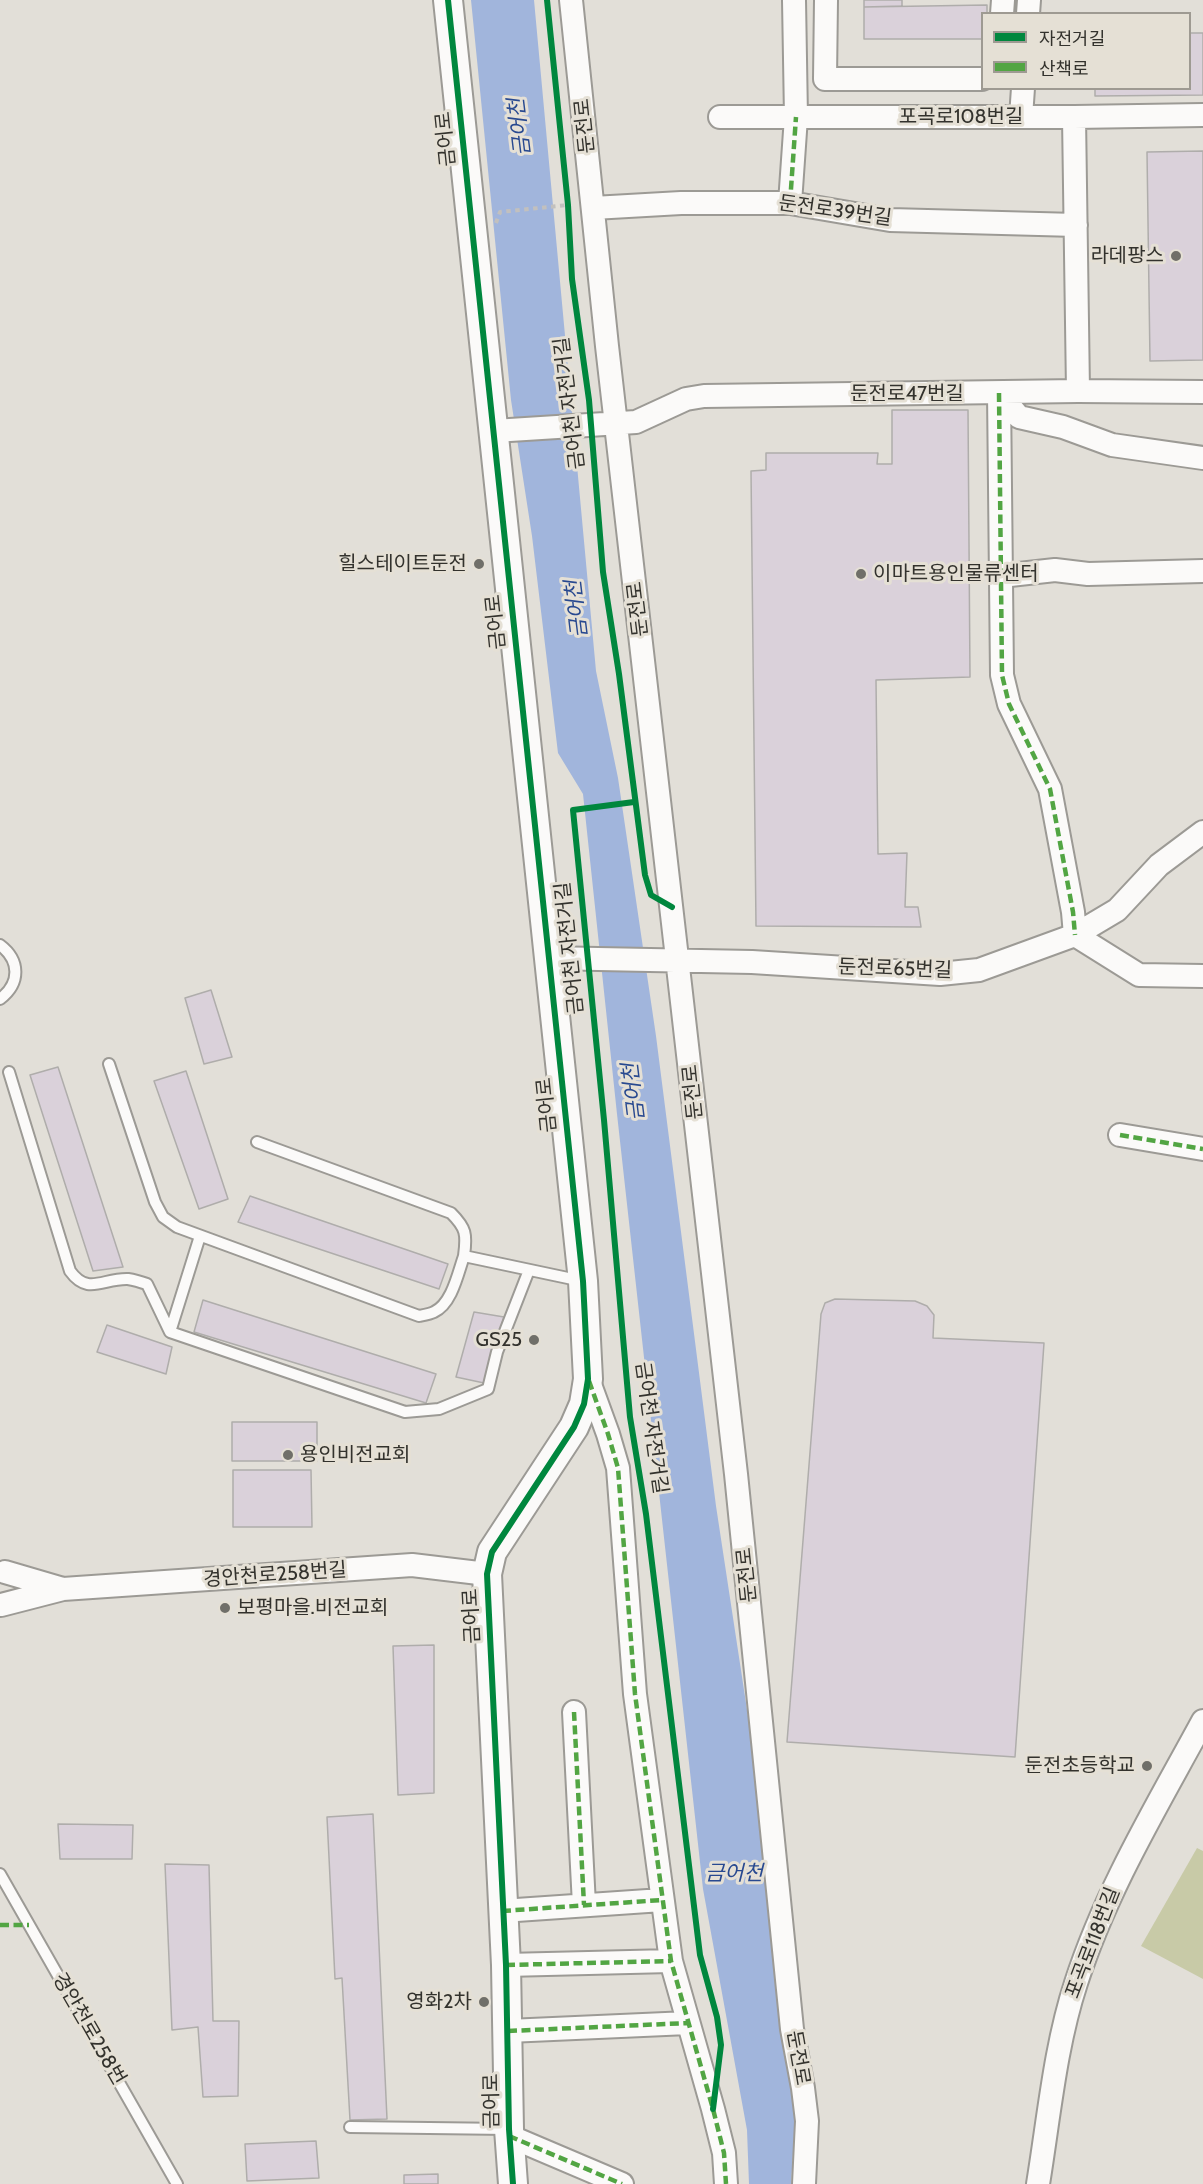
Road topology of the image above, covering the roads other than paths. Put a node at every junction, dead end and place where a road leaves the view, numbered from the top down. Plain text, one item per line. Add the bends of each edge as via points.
1 (448, 0) edge
2 (571, 0) edge
3 (794, 0) edge
4 (826, 0) edge
5 (981, 79) edge
6 (1023, 90) edge
7 (1203, 115) edge
8 (720, 117) dead end
9 (796, 117) junction
10 (1021, 117) junction
11 (1074, 117) junction
12 (790, 203) junction
13 (593, 208) junction
14 (1076, 225) junction
15 (1078, 391) junction
16 (1203, 392) edge
17 (999, 393) junction
18 (616, 423) junction
19 (494, 431) junction
20 (1203, 458) edge
21 (1203, 571) edge
22 (1001, 576) junction
23 (1203, 832) edge
24 (1075, 935) junction
25 (0, 945) edge
26 (556, 958) junction
27 (670, 961) junction
28 (1203, 976) edge
29 (0, 999) edge
30 (109, 1064) dead end
31 (9, 1072) dead end
32 (1120, 1135) dead end
33 (257, 1142) dead end
34 (1203, 1149) edge
35 (200, 1236) junction
36 (464, 1256) junction
37 (529, 1270) junction
38 (582, 1281) junction
39 (170, 1332) junction
40 (588, 1379) junction
41 (2, 1568) edge
42 (487, 1574) junction
43 (63, 1589) junction
44 (1, 1606) edge
45 (574, 1712) dead end
46 (1203, 1721) edge
47 (0, 1874) edge
48 (662, 1900) junction
49 (584, 1905) junction
50 (502, 1911) junction
51 (671, 1961) junction
52 (506, 1965) junction
53 (688, 2023) junction
54 (507, 2031) junction
55 (350, 2127) dead end
56 (509, 2132) junction
57 (177, 2184) edge
58 (513, 2184) edge
59 (622, 2184) edge
60 (726, 2184) edge
61 (804, 2184) edge
62 (1038, 2184) edge

1 - 19 street, 금어로
2 - 13 street, 둔전로
3 - 9 street
4 - 5 street via 825,79
6 - 10 street
7 - 11 street, 포곡로108번길
8 - 9 street, 포곡로108번길
9 - 10 street, 포곡로108번길
9 - 12 street
10 - 11 street, 포곡로108번길
11 - 14 street
12 - 13 street, 둔전로39번길
12 - 14 street, 둔전로39번길 via 890,220
13 - 18 street, 둔전로
14 - 15 street
15 - 16 street, 둔전로47번길
15 - 17 street, 둔전로47번길
17 - 18 street, 둔전로47번길 via 704,396 686,399 636,422
17 - 20 street via 1019,417 1063,427 1112,445
17 - 22 street
18 - 19 street, 둔전로47번길
18 - 27 street, 둔전로
19 - 26 street, 금어로
21 - 22 street via 1088,574 1055,570
22 - 24 street via 1002,675 1009,704 1050,789
23 - 24 street, 둔전로65번길 via 1159,865 1117,910
24 - 27 street, 둔전로65번길 via 979,970 940,974
24 - 28 street via 1139,975
25 - 29 lane via 10,952 15,964 11,991
26 - 27 street, 둔전로65번길
26 - 38 street, 금어로
27 - 61 street, 둔전로 via 736,1474 792,2029 807,2121
30 - 35 lane via 155,1203 163,1217
31 - 39 lane via 70,1271 78,1282 90,1285 128,1279 147,1284
32 - 34 street
33 - 36 lane via 451,1213 463,1225
35 - 36 lane via 419,1316 436,1312 445,1302
35 - 39 lane
36 - 37 lane
37 - 38 lane
37 - 39 lane via 497,1352 488,1389 439,1409 405,1412
38 - 40 street, 금어로
40 - 42 street, 금어로 via 584,1404 574,1427 492,1552
40 - 48 street via 618,1468 635,1694
41 - 43 street
41 - 44 street via 7,1585
42 - 43 street, 경안천로258번길 via 412,1565
42 - 50 street, 금어로
43 - 44 street
45 - 49 street
46 - 62 street, 포곡로118번길 via 1115,1883 1075,1984 1060,2040
47 - 57 lane, 경안천로258번
48 - 49 street
48 - 51 street
49 - 50 street
50 - 52 street, 금어로
51 - 52 street
51 - 53 street
52 - 54 street, 금어로
53 - 54 street
53 - 60 street via 721,2142
54 - 56 street, 금어로
55 - 56 lane
56 - 58 street, 금어로
56 - 59 street

